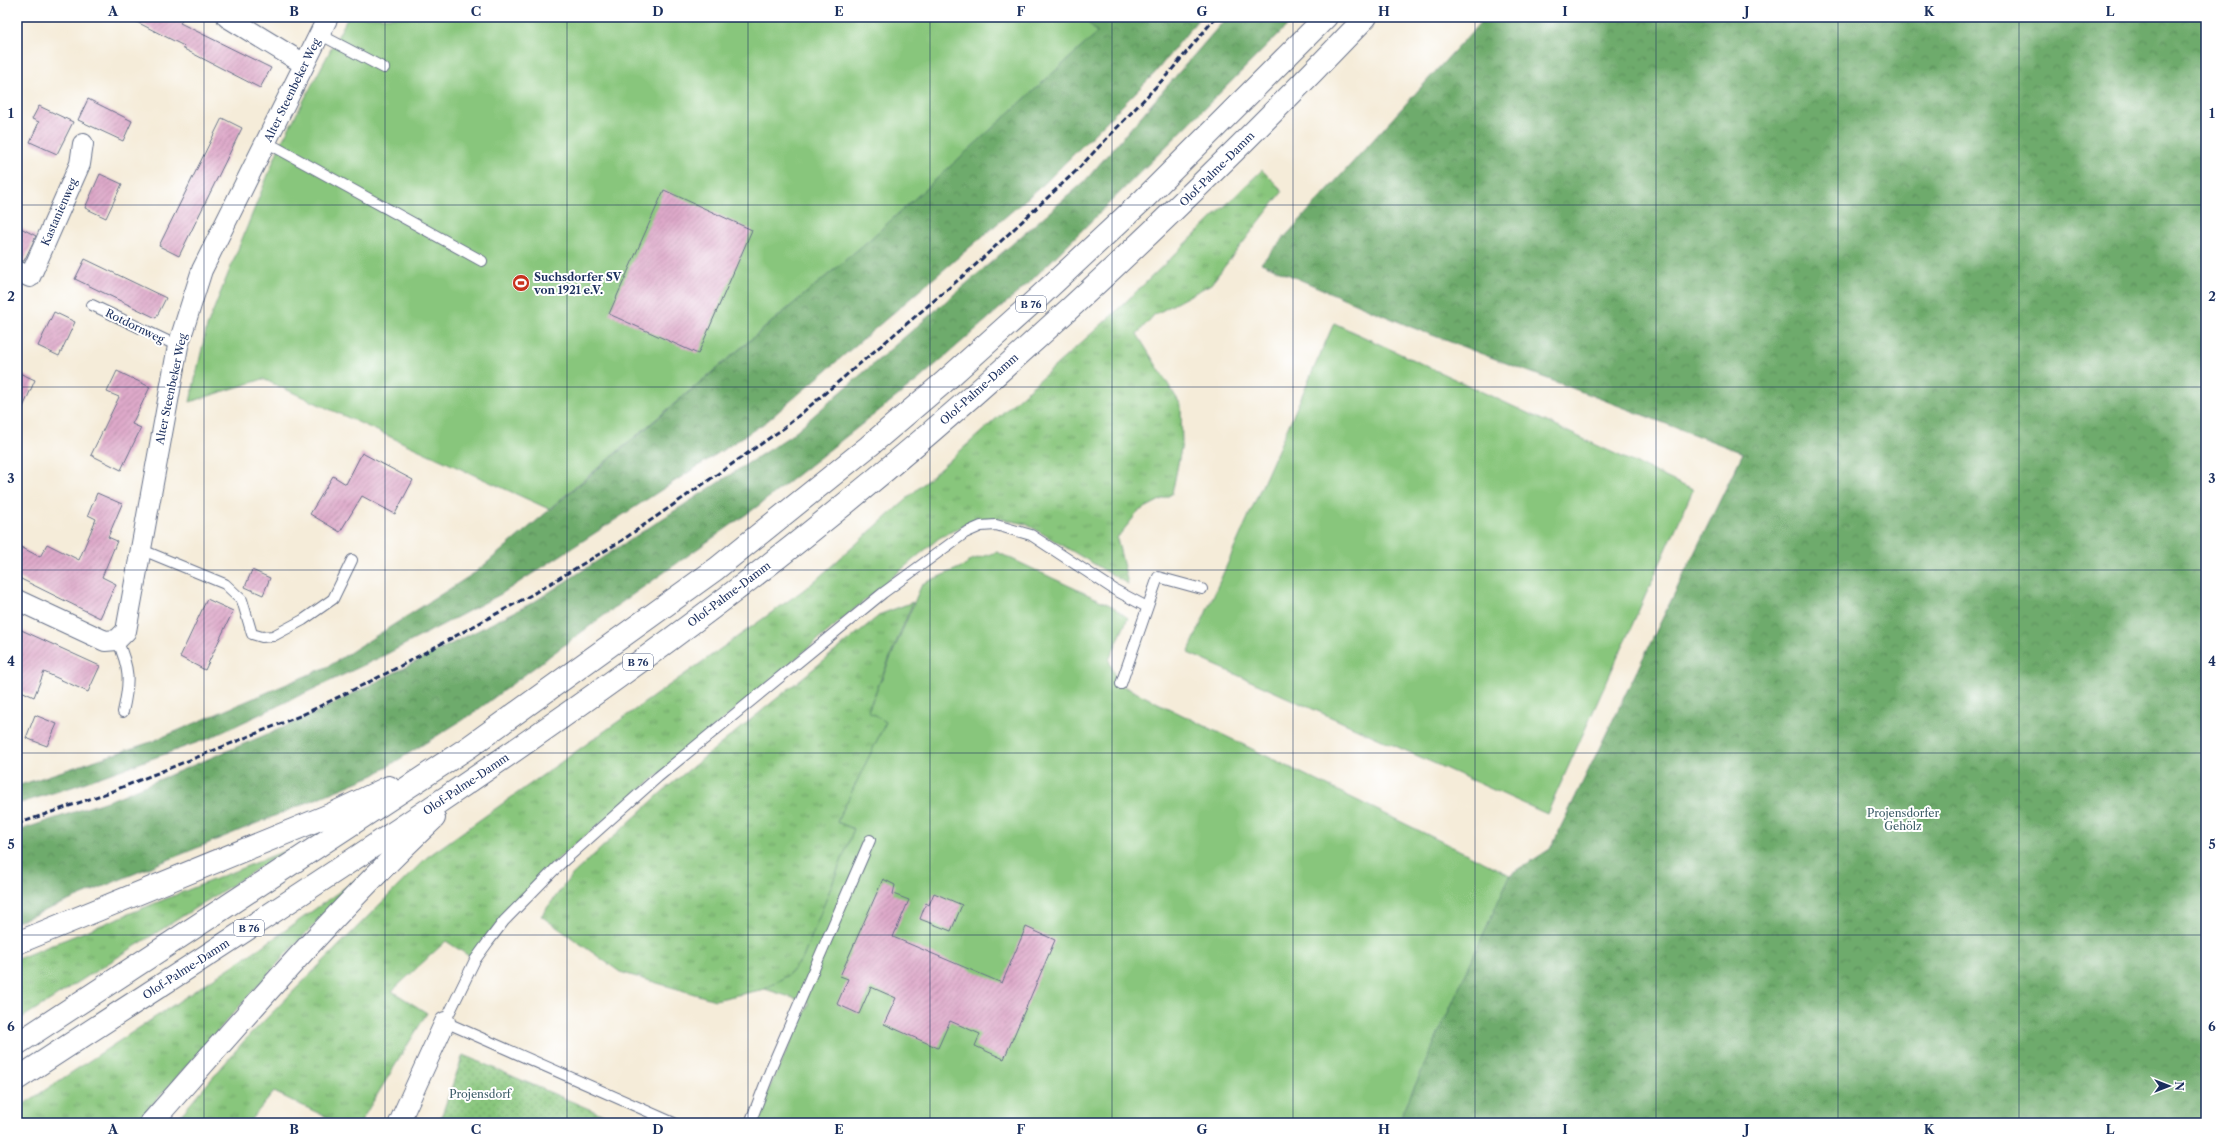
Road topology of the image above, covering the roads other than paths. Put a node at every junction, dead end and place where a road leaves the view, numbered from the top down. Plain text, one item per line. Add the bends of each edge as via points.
1 (227, 17) edge
2 (1326, 17) edge
3 (1366, 17) edge
4 (323, 26) edge
5 (304, 64) junction
6 (384, 68) dead end
7 (266, 142) junction
8 (83, 144) dead end
9 (482, 261) dead end
10 (24, 274) edge
11 (92, 305) dead end
12 (178, 346) junction
13 (140, 549) junction
14 (352, 560) dead end
15 (1202, 589) dead end
16 (17, 600) edge
17 (1147, 607) junction
18 (117, 640) junction
19 (1121, 684) dead end
20 (123, 712) dead end
21 (469, 748) junction
22 (479, 776) junction
23 (870, 840) dead end
24 (17, 943) edge
25 (445, 1022) junction
26 (17, 1044) edge
27 (17, 1079) edge
28 (151, 1123) edge
29 (399, 1123) edge
30 (674, 1123) edge
31 (750, 1123) edge

1 - 5 street
2 - 21 highway, B 76 via 1144,199 921,402 716,569
3 - 22 highway, Olof-Palme-Damm / B 76 via 1167,218 952,415 871,483 718,604
4 - 5 street, Alter Steenbeker Weg
4 - 6 lane
5 - 7 street, Alter Steenbeker Weg
7 - 9 lane
7 - 12 street, Alter Steenbeker Weg via 202,270
8 - 10 street, Kastanienweg via 80,164
11 - 12 lane, Rotdornweg
12 - 13 street, Alter Steenbeker Weg
13 - 14 lane via 225,584 242,600 252,634 262,637 273,636 303,620 333,599
13 - 18 street, Alter Steenbeker Weg via 126,631
15 - 17 lane via 1158,577
16 - 18 street via 105,641
17 - 19 lane
17 - 25 lane via 1115,590 1030,535 1008,526 981,526 965,533 877,598 658,777 558,866 504,921 488,942 475,960
18 - 20 lane via 127,661 129,687
21 - 24 highway via 332,814
21 - 26 highway, B 76
22 - 27 highway, Olof-Palme-Damm / B 76
22 - 28 highway via 389,861 312,941
23 - 31 lane
25 - 29 street
25 - 30 lane

